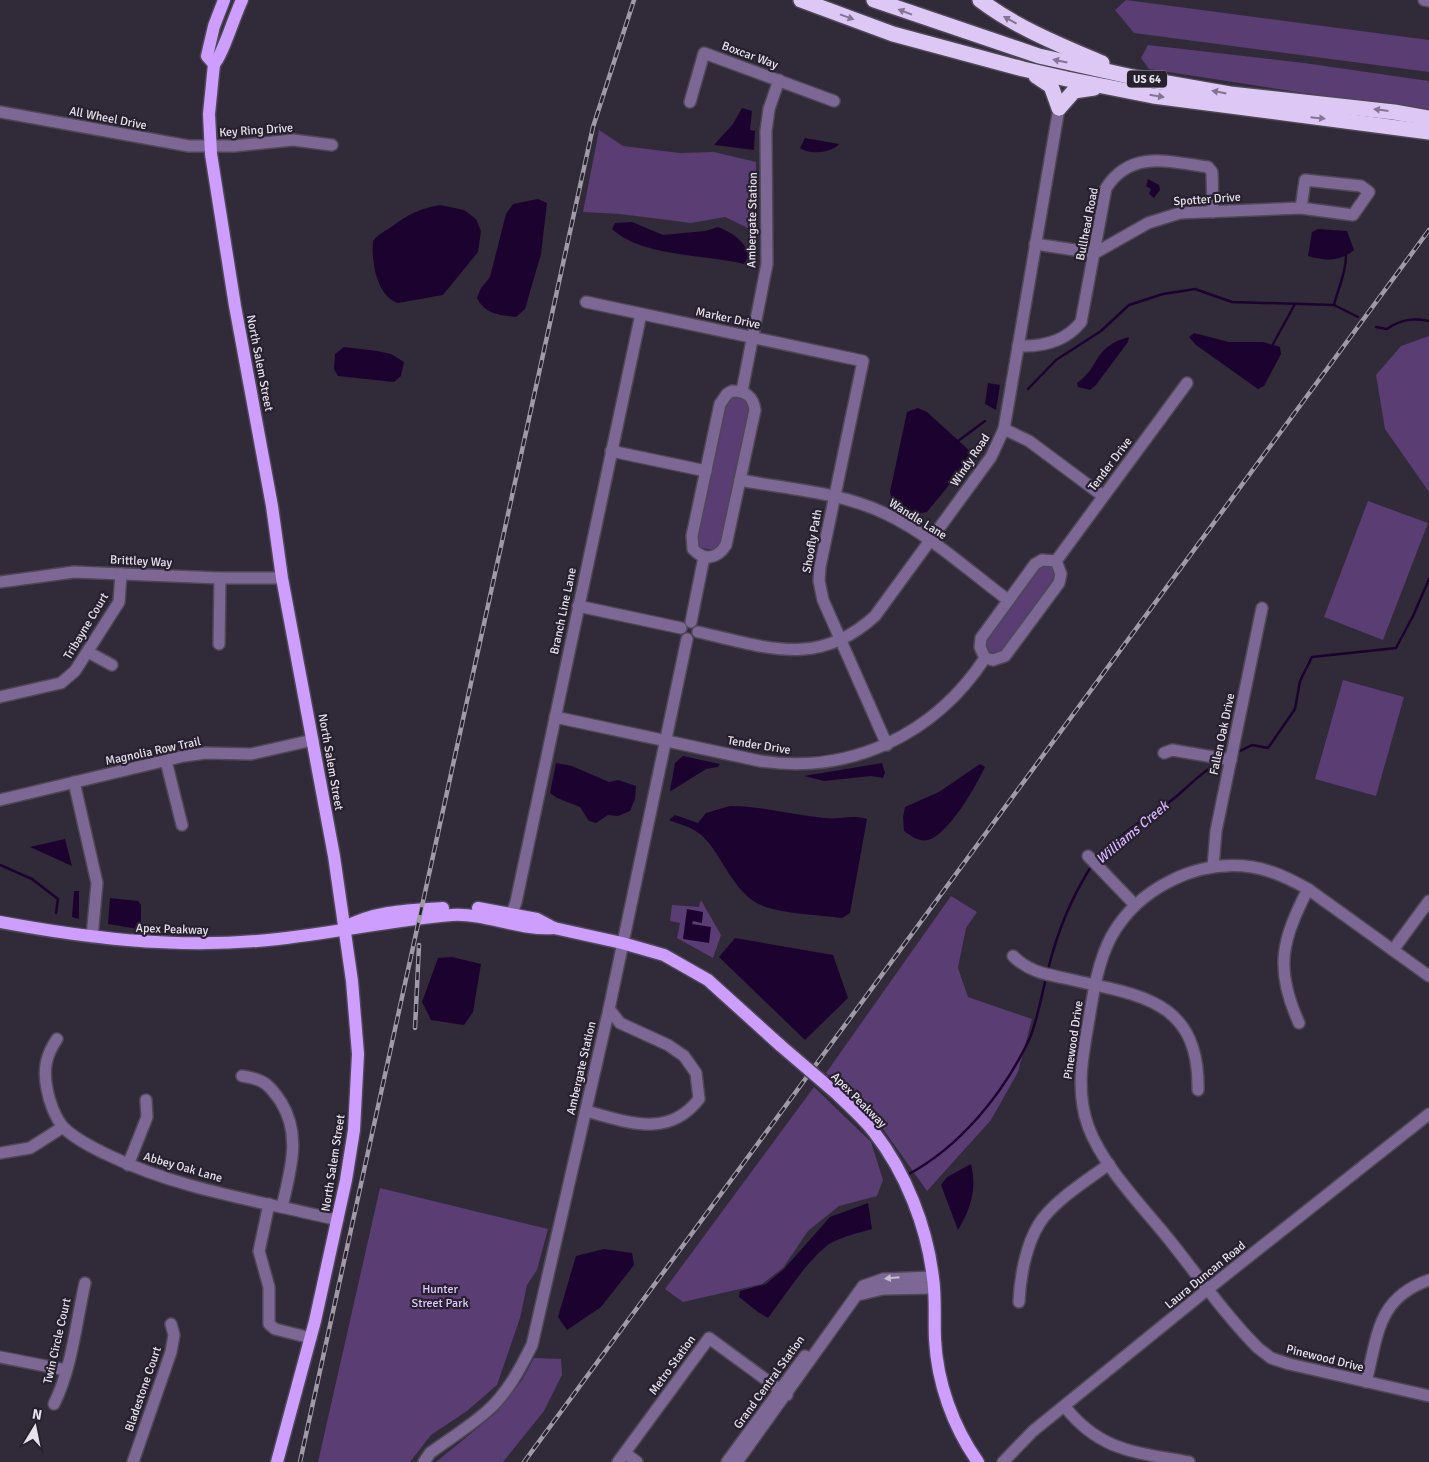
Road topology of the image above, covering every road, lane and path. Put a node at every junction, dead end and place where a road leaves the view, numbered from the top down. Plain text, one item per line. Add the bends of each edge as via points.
1 (224, 0) edge
2 (234, 0) edge
3 (242, 0) edge
4 (801, 0) edge
5 (874, 0) edge
6 (980, 0) edge
7 (1424, 0) edge
8 (1429, 1) edge
9 (231, 24) junction
10 (214, 64) junction
11 (1023, 69) junction
12 (1134, 77) junction
13 (779, 80) junction
14 (1112, 88) junction
15 (834, 101) dead end
16 (690, 102) dead end
17 (1059, 108) junction
18 (0, 112) edge
19 (1429, 118) edge
20 (1429, 132) edge
21 (332, 145) dead end
22 (211, 147) junction
23 (1301, 208) junction
24 (1212, 212) junction
25 (1035, 244) junction
26 (1095, 253) junction
27 (586, 302) dead end
28 (641, 314) junction
29 (752, 337) junction
30 (1018, 346) junction
31 (863, 361) joint
32 (1187, 384) dead end
33 (742, 391) junction
34 (1004, 429) junction
35 (611, 451) junction
36 (706, 471) junction
37 (740, 480) junction
38 (1103, 496) junction
39 (834, 498) junction
40 (929, 541) junction
41 (704, 557) junction
42 (1056, 561) junction
43 (121, 574) junction
44 (220, 578) junction
45 (282, 578) junction
46 (0, 582) edge
47 (1008, 600) junction
48 (578, 606) junction
49 (1262, 608) dead end
50 (694, 627) junction
51 (681, 628) junction
52 (688, 639) junction
53 (841, 640) junction
54 (219, 644) dead end
55 (88, 652) junction
56 (985, 658) junction
57 (112, 665) dead end
58 (0, 697) edge
59 (555, 717) junction
60 (313, 740) junction
61 (666, 741) junction
62 (887, 745) junction
63 (1164, 753) dead end
64 (1231, 760) junction
65 (166, 761) junction
66 (74, 782) junction
67 (0, 800) edge
68 (182, 825) dead end
69 (1088, 856) dead end
70 (1213, 867) junction
71 (1308, 888) junction
72 (1429, 901) edge
73 (1135, 905) junction
74 (512, 913) junction
75 (0, 922) edge
76 (344, 928) junction
77 (554, 928) junction
78 (92, 937) junction
79 (622, 943) junction
80 (1393, 950) junction
81 (1013, 956) dead end
82 (1429, 976) edge
83 (1094, 986) junction
84 (609, 1009) junction
85 (1299, 1024) dead end
86 (57, 1039) dead end
87 (242, 1076) dead end
88 (1198, 1090) dead end
89 (146, 1100) dead end
90 (586, 1111) junction
91 (1429, 1114) edge
92 (63, 1127) junction
93 (0, 1153) edge
94 (1109, 1164) junction
95 (128, 1165) junction
96 (269, 1204) junction
97 (282, 1207) junction
98 (338, 1220) junction
99 (1429, 1280) edge
100 (934, 1282) junction
101 (85, 1283) dead end
102 (1208, 1289) junction
103 (1019, 1302) dead end
104 (172, 1324) dead end
105 (311, 1338) junction
106 (0, 1357) edge
107 (66, 1370) junction
108 (1366, 1382) junction
109 (783, 1392) junction
110 (1429, 1396) edge
111 (54, 1404) dead end
112 (1065, 1407) junction
113 (621, 1458) edge
114 (133, 1462) edge
115 (277, 1462) edge
116 (424, 1462) edge
117 (636, 1462) edge
118 (727, 1462) edge
119 (737, 1462) edge
120 (978, 1462) edge
121 (1002, 1462) edge
122 (1189, 1462) edge

1 - 10 main road, North Salem Street via 207,56
2 - 9 main road
3 - 9 main road, North Salem Street
4 -> 11 highway, US 64 via 893,34
12 -> 5 highway, US 64 via 1039,56
12 -> 6 highway via 1033,33
7 - 8 street
9 - 10 main road, North Salem Street via 220,59
10 - 22 main road, North Salem Street via 209,114
11 - 14 highway, US 64
11 - 17 highway via 1049,83
19 -> 12 highway, US 64 via 1230,94
13 - 15 street, Boxcar Way
13 - 16 street, Boxcar Way via 704,53
13 - 29 street, Ambergate Station via 767,121 766,264
14 - 17 highway via 1079,90 1069,95
14 -> 20 highway, US 64 via 1228,107
17 - 25 street, Windy Road
18 - 22 street, All Wheel Drive via 168,143
21 - 22 street, Key Ring Drive via 293,140
22 - 45 main road, North Salem Street
23 - 23 street, Spotter Drive via 1353,215 1369,192 1361,186 1305,180
23 - 24 street, Spotter Drive
24 - 26 street, Spotter Drive via 1160,217
24 - 26 street, Bullhead Road via 1212,172 1208,167 1142,161 1112,178 1106,188
25 - 26 street
25 - 30 street, Windy Road
26 - 30 street, Bullhead Road via 1082,319 1076,329 1037,348
27 - 28 street, Marker Drive
28 - 29 street, Marker Drive
28 - 35 street, Branch Line Lane
29 - 31 street, Marker Drive
29 - 33 street, Ambergate Station
30 - 34 street, Windy Road
31 - 39 street, Shoofly Path
32 - 38 street, Tender Drive
33 - 36 street via 727,394 720,404
33 - 37 street via 753,400 755,410
34 - 38 street via 1029,441
34 - 40 street, Windy Road via 991,457
35 - 36 street
35 - 48 street, Branch Line Lane
36 - 41 street via 692,543 698,554
37 - 39 street, Wandle Lane
37 - 41 street via 726,545 721,553
38 - 42 street, Tender Drive
39 - 40 street, Wandle Lane via 885,513
39 - 53 street, Shoofly Path via 819,581 823,600
40 - 47 street, Wandle Lane
40 - 53 street, Windy Road via 875,616 859,631
41 - 50 street
42 - 47 street via 1042,560 1035,564
42 - 56 street via 1061,574 1059,584 1005,656 993,660
43 - 44 street, Brittley Way
43 - 46 street, Brittley Way via 62,572
43 - 55 street, Tribayne Court via 119,602
44 - 45 street, Brittley Way
44 - 54 street
45 - 60 main road, North Salem Street
47 - 56 street via 981,638 980,647
48 - 51 street
48 - 59 street, Branch Line Lane
49 - 64 street, Fallen Oak Drive
50 - 51 street via 684,624
50 - 52 street via 695,637
50 - 53 street, Windy Road via 787,650 816,649
51 - 52 street via 683,636
52 - 61 street, Ambergate Station
53 - 62 street, Shoofly Path
55 - 57 street
55 - 58 street, Tribayne Court via 75,671 61,683
56 - 62 street, Tender Drive via 936,714
59 - 61 street, Tender Drive
59 - 74 street, Branch Line Lane
60 - 65 street, Magnolia Row Trail via 251,754 196,753
60 - 76 main road, North Salem Street
61 - 62 street, Tender Drive via 760,761 791,764 836,761
61 - 79 street, Ambergate Station
63 - 64 street via 1172,750
64 - 70 street, Fallen Oak Drive via 1216,831
65 - 66 street, Magnolia Row Trail
65 - 68 street
66 - 67 street, Magnolia Row Trail
66 - 78 street via 97,883
69 - 73 street
70 - 71 street, Pinewood Drive via 1240,866 1264,870
70 - 73 street, Pinewood Drive via 1173,880
71 - 80 street, Pinewood Drive
71 - 85 street via 1290,923 1284,948 1284,976
72 - 80 street
73 - 83 street, Pinewood Drive via 1111,937
74 - 76 main road, Apex Peakway via 462,907 422,908 360,918
74 - 77 main road, Apex Peakway via 537,919
75 - 78 main road, Apex Peakway
76 - 77 main road, Apex Peakway via 456,915 537,929
76 - 78 main road, Apex Peakway via 262,941 210,944 166,944
76 - 98 main road, North Salem Street via 357,1031 358,1080 351,1151
77 - 79 main road, Apex Peakway
79 - 84 street, Ambergate Station
79 - 100 main road, Apex Peakway, bridge via 664,955 705,978 868,1125 893,1161 922,1224
80 - 82 street, Pinewood Drive
81 - 83 street via 1024,967
83 - 88 street via 1145,997 1156,1002 1176,1020 1193,1046 1199,1071
83 - 94 street, Pinewood Drive via 1080,1070 1081,1097 1090,1132
84 - 90 street, Ambergate Station
84 - 90 street via 620,1023 684,1056 696,1074 699,1099 684,1115 658,1125
86 - 92 street, Abbey Oak Lane via 48,1053 45,1078 50,1103
87 - 97 street via 260,1079 266,1084 275,1093 289,1119 293,1155
89 - 95 street via 147,1117
90 - 116 street, Ambergate Station via 532,1345 504,1392 487,1411 430,1453
91 - 102 street, Laura Duncan Road
92 - 93 street via 30,1148
92 - 95 street, Abbey Oak Lane via 95,1149
94 - 102 street, Pinewood Drive
94 - 103 street via 1055,1206 1039,1224 1020,1284
95 - 96 street, Abbey Oak Lane via 163,1178
96 - 97 street, Abbey Oak Lane
96 - 105 street via 259,1251 269,1287 269,1324 275,1329
97 - 98 street, Abbey Oak Lane
98 - 105 main road, North Salem Street
99 - 108 street via 1401,1293 1388,1307
100 - 109 street, Grand Central Station via 883,1279 863,1286 832,1332
100 - 120 main road, Apex Peakway via 934,1340 942,1382 960,1431
101 - 107 street, Twin Circle Court
102 - 108 street, Pinewood Drive via 1247,1337 1271,1358
102 - 112 street, Laura Duncan Road
104 - 114 street, Bladestone Court via 171,1352
105 - 115 main road, North Salem Street
106 - 107 street
107 - 111 street, Twin Circle Court
108 - 110 street, Pinewood Drive
109 - 113 street, Metro Station via 709,1338
109 - 118 street, Grand Central Station
109 - 119 street, Grand Central Station
112 - 121 street, Laura Duncan Road via 1022,1441
112 - 122 street via 1082,1427 1110,1444
113 - 117 street

